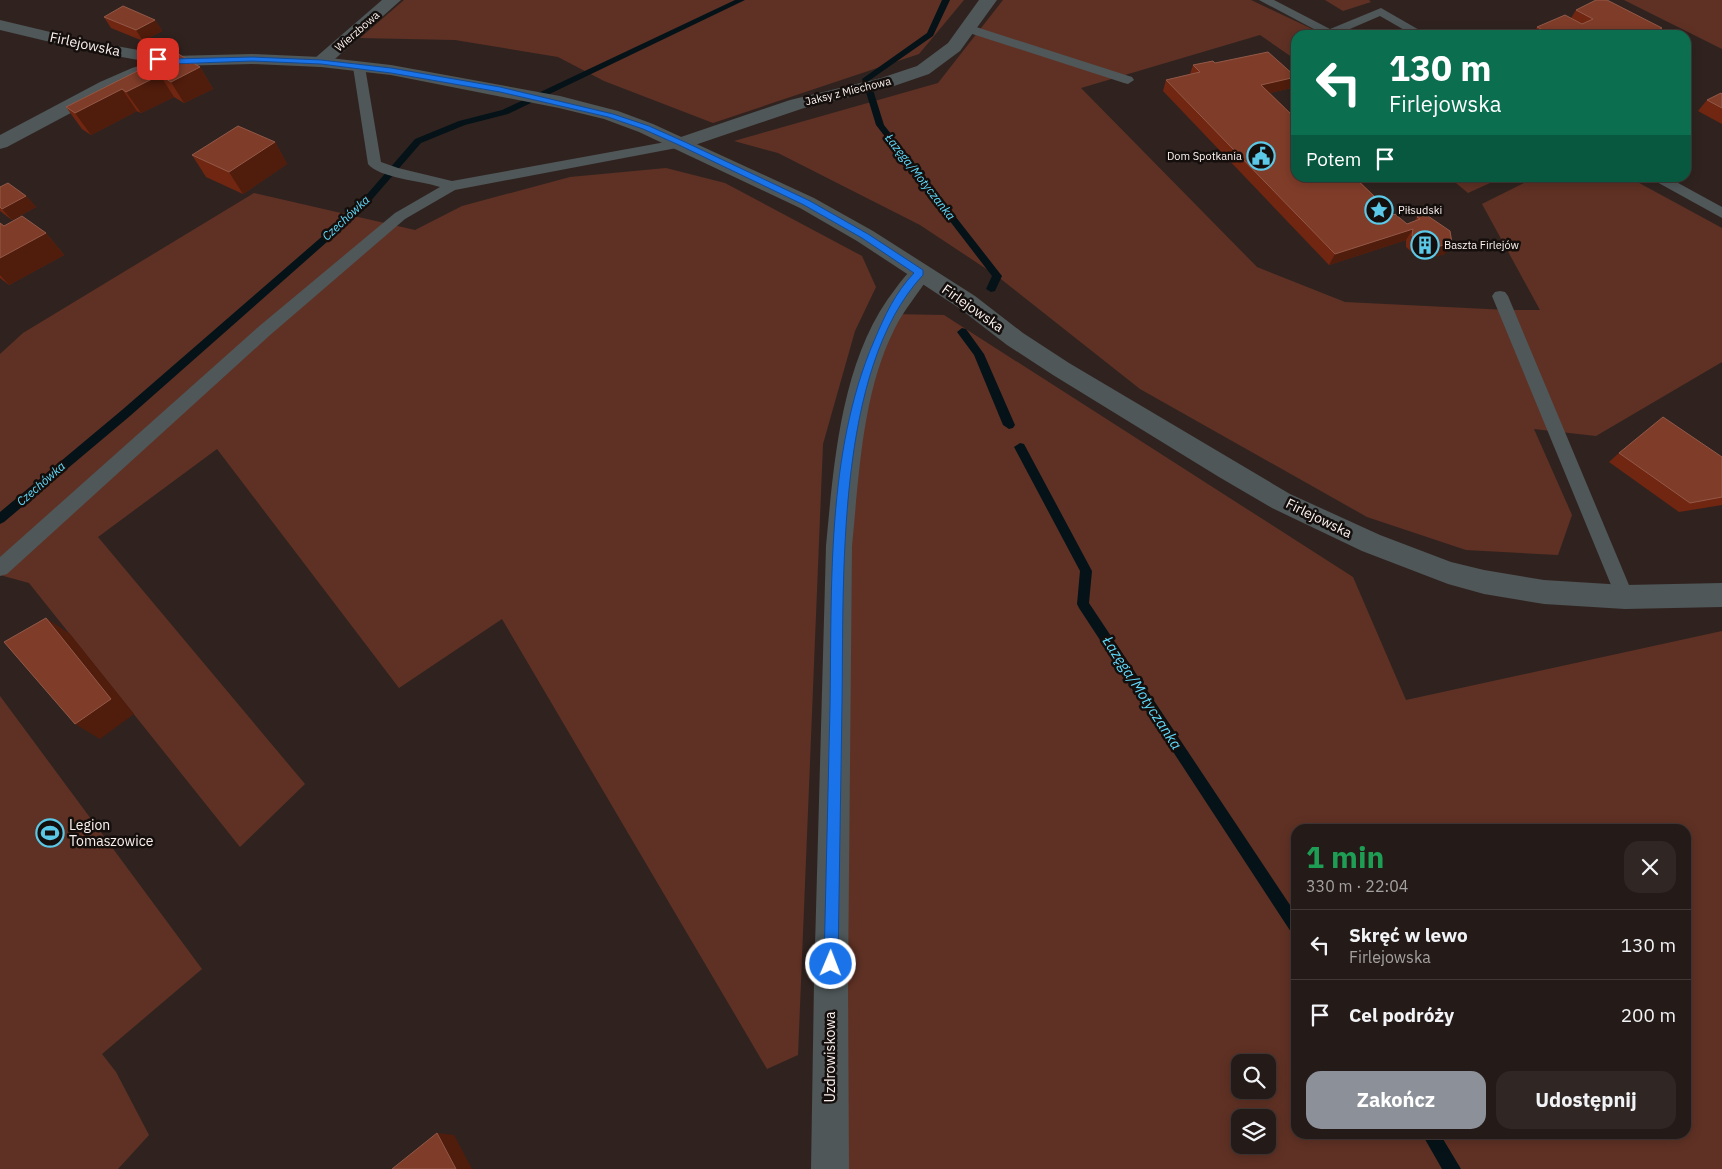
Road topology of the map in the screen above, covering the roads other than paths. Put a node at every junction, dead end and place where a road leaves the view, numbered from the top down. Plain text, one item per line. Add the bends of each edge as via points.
1 (392, 0) edge
2 (988, 0) edge
3 (1265, 0) edge
4 (0, 25) edge
5 (967, 28) junction
6 (1324, 30) edge
7 (1337, 30) edge
8 (1413, 30) edge
9 (172, 61) junction
10 (321, 62) junction
11 (359, 67) junction
12 (1128, 80) dead end
13 (0, 143) edge
14 (682, 143) junction
15 (1667, 182) edge
16 (451, 186) junction
17 (1722, 213) edge
18 (920, 273) junction
19 (1500, 296) dead end
20 (0, 568) edge
21 (1722, 595) edge
22 (1624, 597) junction
23 (830, 1169) edge

1 - 10 street, Wierzbowa
2 - 5 street, Jaksy z Miechowa
3 - 6 lane
4 - 9 street, Firlejowska via 88,46
5 - 12 lane
5 - 14 street, Jaksy z Miechowa via 954,47 923,70 796,104
7 - 8 lane via 1381,12
9 - 10 street, Firlejowska via 252,59
9 - 13 street via 107,86
10 - 11 street, Firlejowska
11 - 14 street, Firlejowska via 391,70 560,102 620,118
11 - 16 lane via 375,164
14 - 16 lane
14 - 18 street, Firlejowska via 807,203
15 - 17 lane
16 - 20 lane via 400,216 264,332
18 - 22 street, Firlejowska via 1061,369 1228,470 1327,524 1410,560 1484,582 1544,592
18 - 23 street, Uzdrowiskowa via 903,290 865,374 851,435 840,527
19 - 22 lane
21 - 22 street, Firlejowska

